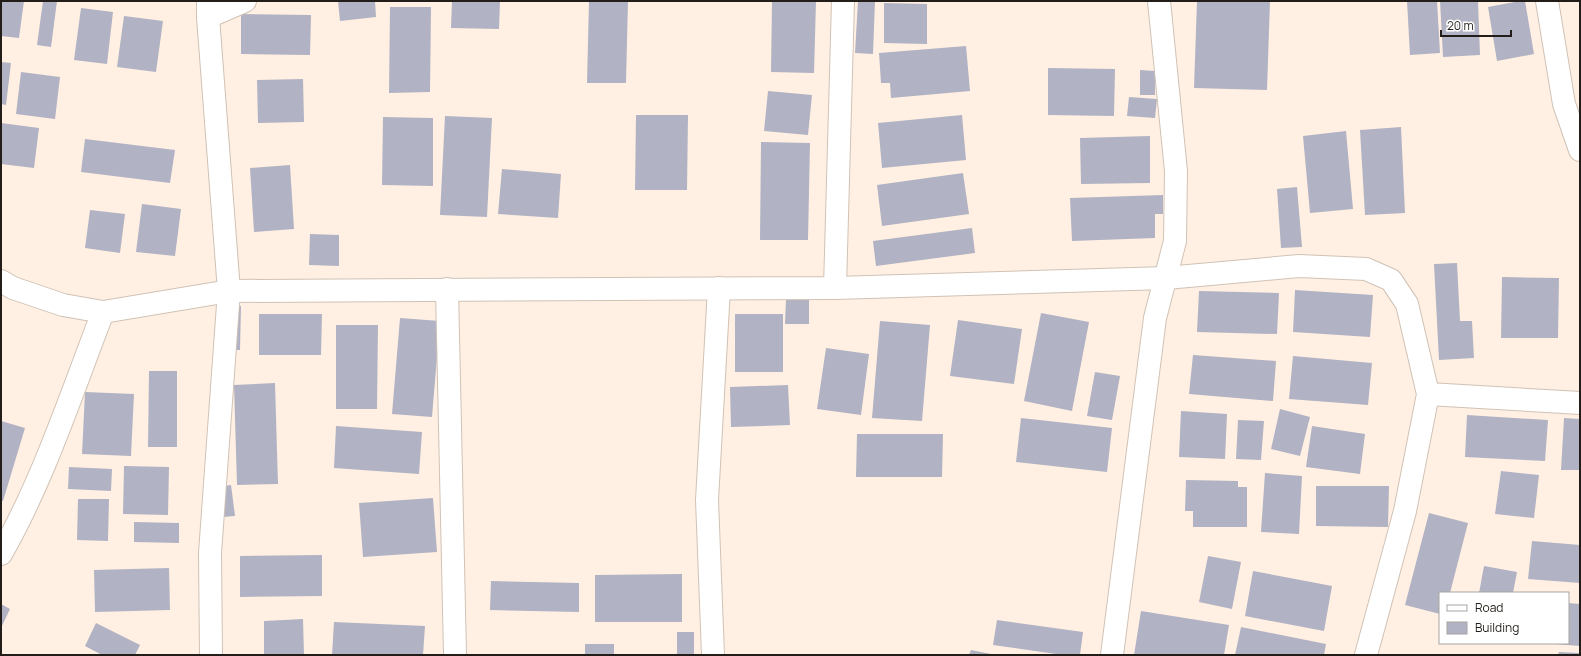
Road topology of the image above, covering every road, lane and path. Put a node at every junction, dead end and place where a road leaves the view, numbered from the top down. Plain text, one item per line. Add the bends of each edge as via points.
1 (245, 1) edge
2 (843, 1) edge
3 (1159, 1) edge
4 (1548, 1) edge
5 (208, 9) edge
6 (1572, 101) edge
7 (1580, 150) edge
8 (1166, 278) junction
9 (1, 281) edge
10 (719, 288) junction
11 (835, 288) junction
12 (447, 289) junction
13 (229, 291) junction
14 (103, 312) junction
15 (1428, 394) junction
16 (1580, 403) edge
17 (7, 531) edge
18 (1, 554) edge
19 (211, 655) edge
20 (455, 655) edge
21 (713, 655) edge
22 (1112, 655) edge
23 (1366, 655) edge

1 - 5 street
2 - 11 street
3 - 8 street via 1176,171 1175,241
4 - 6 street
5 - 13 street
6 - 7 street
8 - 11 street
8 - 15 street via 1299,266 1366,269 1391,280 1407,304
8 - 22 street via 1155,318
9 - 14 street via 13,288 63,305
10 - 11 street
10 - 12 street
10 - 21 street via 708,500
12 - 13 street
12 - 20 street
13 - 14 street
13 - 19 street via 210,553
14 - 17 street via 47,457
15 - 16 street
15 - 23 street via 1405,511
17 - 18 street

